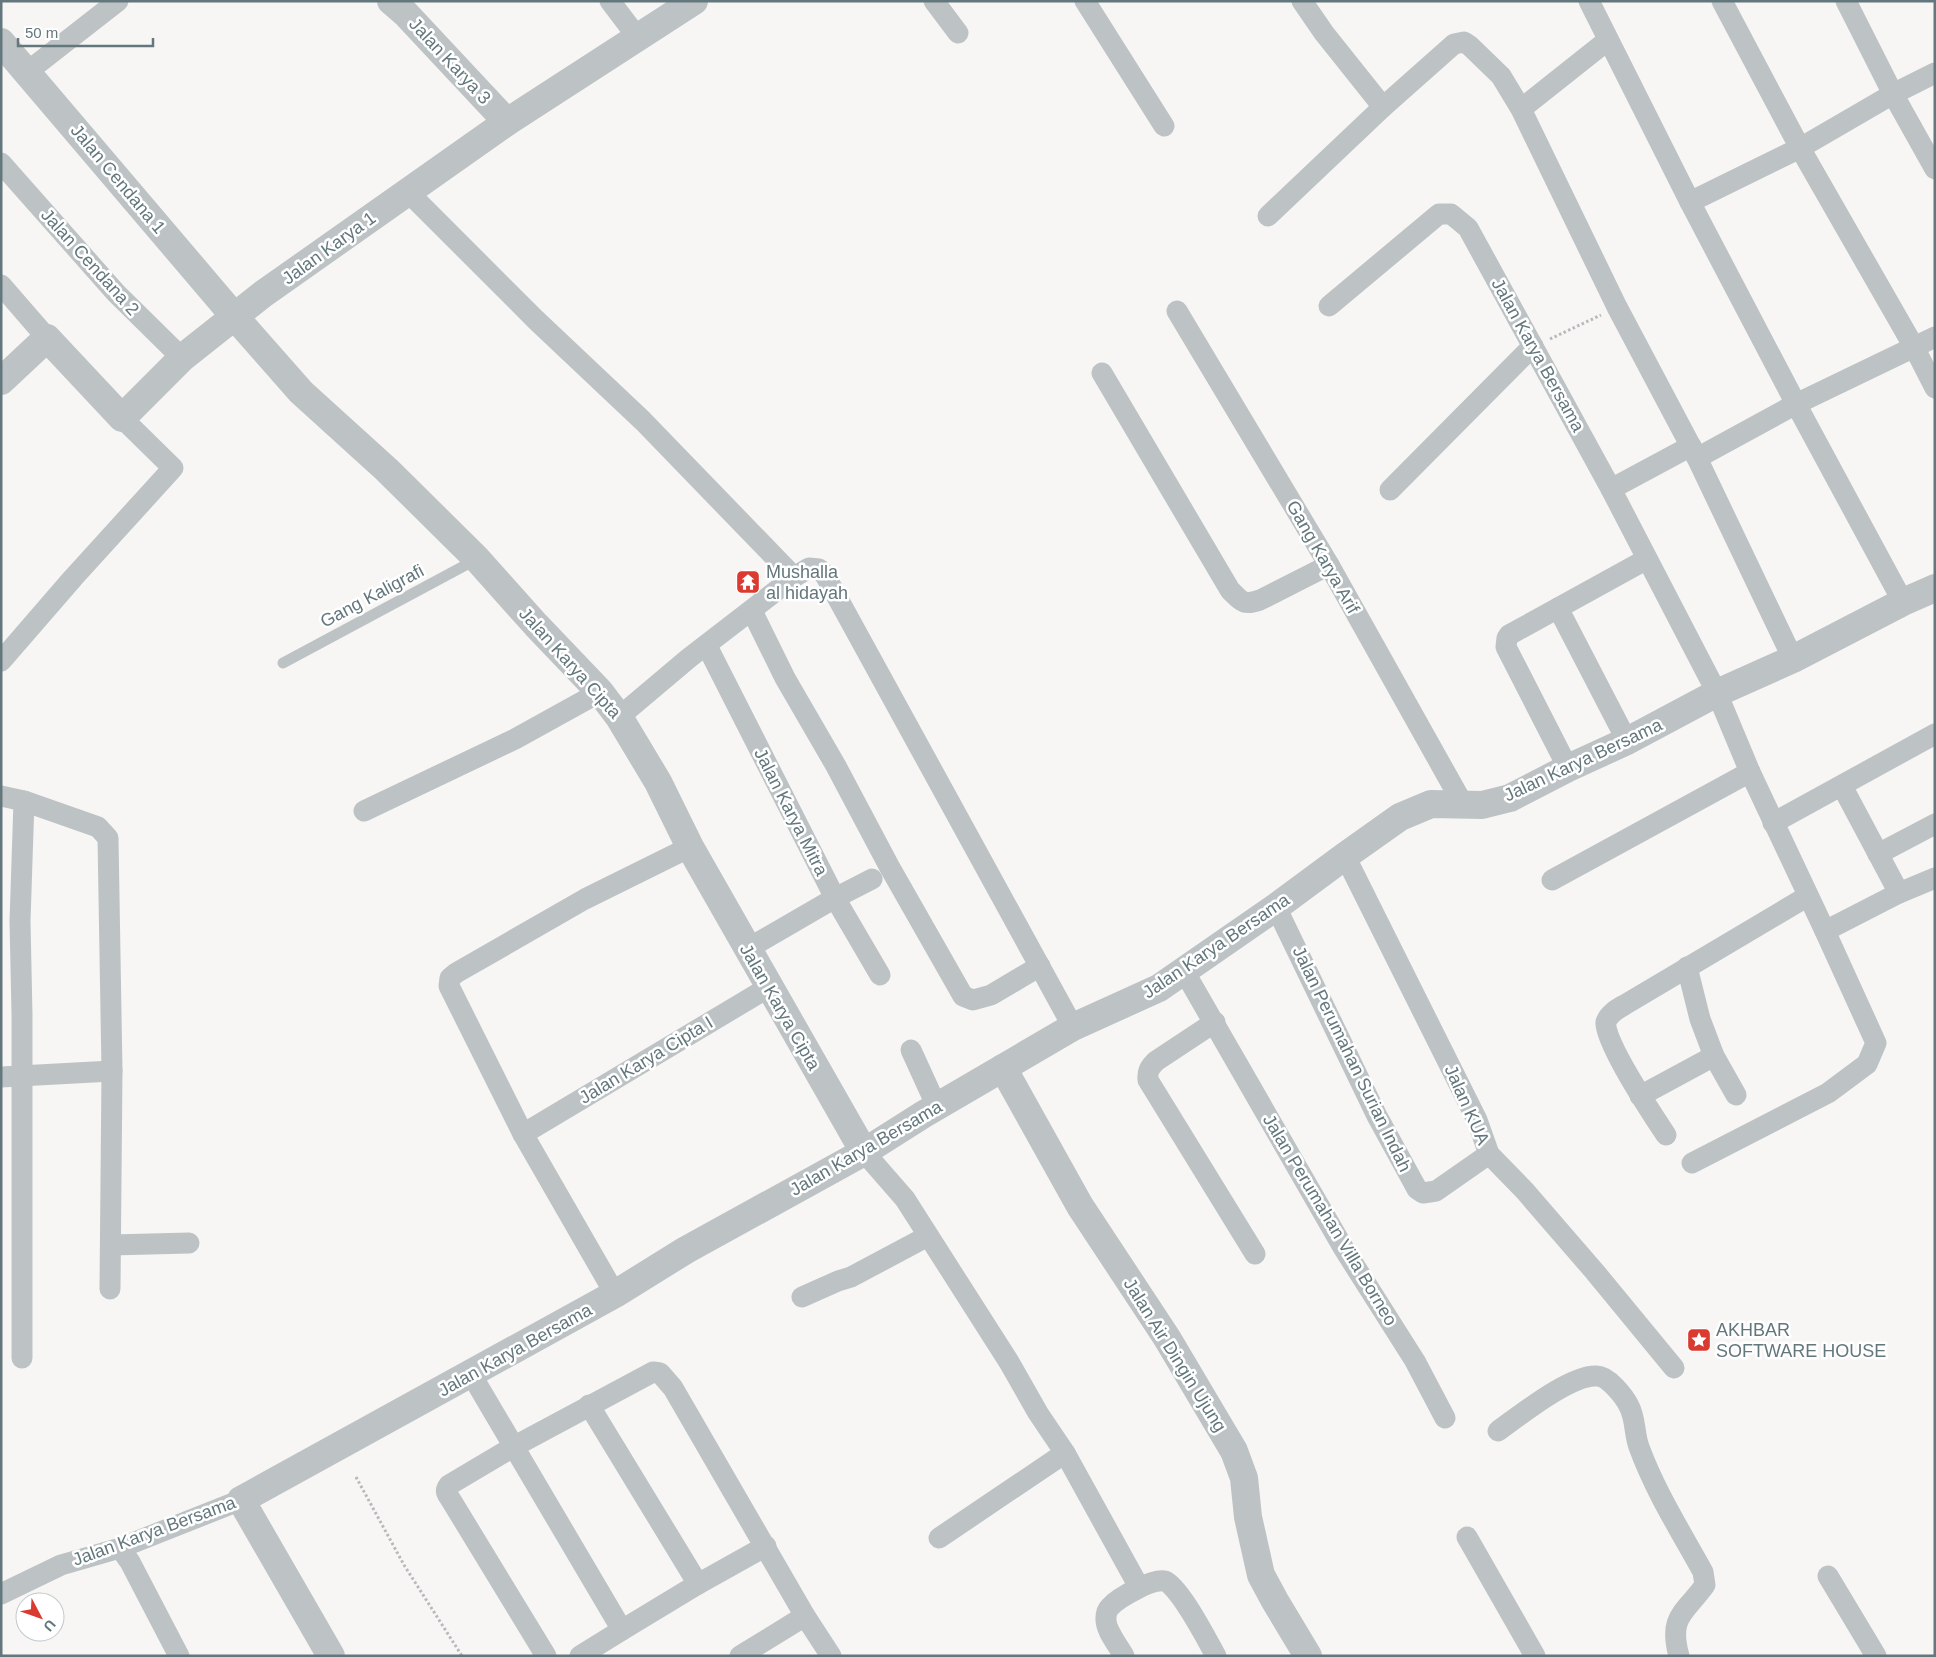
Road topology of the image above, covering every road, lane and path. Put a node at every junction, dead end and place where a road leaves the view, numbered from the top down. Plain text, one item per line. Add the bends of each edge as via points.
1 (118, 1) edge
2 (391, 1) edge
3 (610, 1) edge
4 (694, 1) edge
5 (934, 1) edge
6 (1085, 1) edge
7 (1302, 1) edge
8 (1589, 1) edge
9 (1722, 1) edge
10 (1846, 1) edge
11 (958, 33) dead end
12 (638, 38) junction
13 (1608, 40) junction
14 (1, 42) edge
15 (27, 72) junction
16 (1935, 73) edge
17 (1893, 94) junction
18 (1383, 107) junction
19 (1521, 109) junction
20 (507, 122) junction
21 (1164, 126) dead end
22 (1800, 148) junction
23 (1, 163) edge
24 (1935, 170) edge
25 (407, 191) junction
26 (1690, 202) junction
27 (1268, 216) dead end
28 (1, 285) edge
29 (1328, 306) dead end
30 (1617, 307) junction
31 (1177, 311) dead end
32 (234, 316) junction
33 (1935, 337) edge
34 (47, 338) junction
35 (1533, 346) junction
36 (1914, 347) junction
37 (182, 358) junction
38 (1102, 373) dead end
39 (1, 381) edge
40 (1935, 388) edge
41 (1796, 404) junction
42 (122, 418) junction
43 (1694, 452) junction
44 (1611, 489) junction
45 (1390, 490) dead end
46 (477, 559) junction
47 (1647, 559) junction
48 (1329, 565) junction
49 (794, 577) junction
50 (1935, 588) edge
51 (1903, 602) junction
52 (1558, 608) junction
53 (752, 611) junction
54 (707, 646) junction
55 (1793, 659) junction
56 (1, 661) edge
57 (283, 663) dead end
58 (600, 692) junction
59 (1717, 693) junction
60 (619, 716) junction
61 (1935, 734) edge
62 (1627, 741) junction
63 (1568, 768) junction
64 (1750, 772) junction
65 (1842, 786) junction
66 (1, 796) edge
67 (24, 801) junction
68 (1464, 806) junction
69 (364, 811) dead end
70 (1773, 823) junction
71 (1935, 824) edge
72 (690, 847) junction
73 (1878, 854) junction
74 (1344, 856) junction
75 (1935, 878) edge
76 (872, 880) dead end
77 (1552, 880) dead end
78 (1899, 893) junction
79 (1808, 896) junction
80 (835, 898) junction
81 (1276, 907) junction
82 (1825, 931) junction
83 (747, 949) junction
84 (1040, 966) junction
85 (1687, 968) junction
86 (1184, 971) junction
87 (880, 975) dead end
88 (769, 987) junction
89 (1215, 1022) junction
90 (1073, 1027) junction
91 (911, 1050) dead end
92 (1714, 1056) junction
93 (1003, 1068) junction
94 (112, 1071) junction
95 (11, 1076) edge
96 (1640, 1096) junction
97 (1736, 1096) dead end
98 (937, 1107) junction
99 (523, 1134) junction
100 (1666, 1135) dead end
101 (864, 1152) junction
102 (1489, 1154) junction
103 (1692, 1163) dead end
104 (928, 1236) junction
105 (189, 1243) dead end
106 (111, 1245) junction
107 (1255, 1254) dead end
108 (110, 1289) dead end
109 (615, 1294) junction
110 (802, 1297) dead end
111 (22, 1358) dead end
112 (1674, 1368) dead end
113 (472, 1374) junction
114 (589, 1405) junction
115 (1445, 1418) dead end
116 (1498, 1431) dead end
117 (513, 1446) junction
118 (1065, 1453) junction
119 (356, 1477) dead end
120 (241, 1500) junction
121 (1467, 1537) dead end
122 (939, 1538) dead end
123 (766, 1546) junction
124 (120, 1548) junction
125 (1828, 1576) dead end
126 (698, 1584) junction
127 (1139, 1587) junction
128 (1, 1594) edge
129 (805, 1616) junction
130 (622, 1630) junction
131 (179, 1656) edge
132 (331, 1656) edge
133 (462, 1656) edge
134 (546, 1656) edge
135 (580, 1656) edge
136 (740, 1656) edge
137 (831, 1656) edge
138 (1124, 1656) edge
139 (1216, 1656) edge
140 (1308, 1656) edge
141 (1535, 1656) edge
142 (1679, 1656) edge
143 (1876, 1656) edge

1 - 15 street
2 - 20 street, Jalan Karya 3
3 - 12 street
4 - 12 street, Jalan Karya 1
5 - 11 street
6 - 21 street
7 - 18 street
8 - 13 street
9 - 22 street
10 - 17 street
12 - 20 street, Jalan Karya 1
13 - 19 street
13 - 26 street
14 - 15 street, Jalan Cendana 1
15 - 32 street, Jalan Cendana 1
16 - 17 street
17 - 22 street
17 - 24 street
18 - 19 street via 1454,44 1464,42 1500,76
18 - 27 street
19 - 30 street
20 - 25 street, Jalan Karya 1
22 - 26 street
22 - 36 street
23 - 37 street, Jalan Cendana 2 via 116,293
25 - 32 street, Jalan Karya 1
25 - 49 street via 643,422
26 - 41 street
28 - 34 street
29 - 35 street, Jalan Karya Bersama via 1439,214 1451,214 1468,228
30 - 35 path
30 - 43 street
31 - 48 street, Gang Karya Arif
32 - 37 street, Jalan Karya 1
32 - 46 street, Jalan Karya Cipta via 301,392 387,470
33 - 36 street
34 - 39 street
34 - 42 street
35 - 44 street, Jalan Karya Bersama
35 - 45 street
36 - 40 street
36 - 41 street
37 - 42 street, Jalan Karya 1
38 - 48 street via 1230,590 1244,603 1260,600
41 - 43 street
41 - 51 street
42 - 56 street via 173,468
43 - 44 street
43 - 55 street
44 - 47 street, Jalan Karya Bersama
46 - 57 lane, Gang Kaligrafi
46 - 58 street, Jalan Karya Cipta
47 - 52 street
47 - 59 street, Jalan Karya Bersama
48 - 68 street, Gang Karya Arif
49 - 53 street
49 - 84 street via 810,568 819,569 825,575
50 - 51 street, Jalan Karya Bersama
51 - 55 street, Jalan Karya Bersama
52 - 62 street
52 - 63 street via 1509,634 1506,647
53 - 54 street
53 - 84 street via 785,678 963,996 973,1000 992,995
54 - 60 street
54 - 80 street, Jalan Karya Mitra
55 - 59 street, Jalan Karya Bersama
58 - 60 street, Jalan Karya Cipta
58 - 69 street via 515,739
59 - 62 street, Jalan Karya Bersama
59 - 64 street
60 - 72 street, Jalan Karya Cipta via 658,782
61 - 65 street
62 - 63 street, Jalan Karya Bersama
63 - 68 street, Jalan Karya Bersama via 1510,798
64 - 70 street
64 - 77 street
65 - 70 street
65 - 73 street
66 - 67 street
67 - 94 street via 98,827 108,838
67 - 95 street
68 - 74 street, Jalan Karya Bersama via 1431,804 1392,823
70 - 79 street
71 - 73 street
72 - 83 street, Jalan Karya Cipta
72 - 99 street via 585,899 450,978 449,986
73 - 78 street
74 - 81 street, Jalan Karya Bersama
74 - 102 street, Jalan KUA via 1477,1120
75 - 78 street
76 - 80 street
78 - 82 street
79 - 82 street
79 - 85 street
80 - 83 street
80 - 87 street, Jalan Karya Mitra
81 - 86 street, Jalan Karya Bersama
81 - 102 street, Jalan Perumahan Surian Indah via 1377,1116 1417,1189 1423,1193 1436,1191
82 - 103 street via 1876,1043 1868,1064 1828,1093
83 - 88 street, Jalan Karya Cipta
84 - 90 street
85 - 92 street via 1700,1019
85 - 96 street via 1612,1013 1607,1020 1611,1042
86 - 89 street, Jalan Perumahan Villa Borneo
86 - 90 street, Jalan Karya Bersama via 1159,988
88 - 99 street, Jalan Karya Cipta I
88 - 101 street, Jalan Karya Cipta
89 - 107 street via 1156,1061 1149,1068 1148,1080
89 - 115 street, Jalan Perumahan Villa Borneo via 1344,1248 1415,1361
90 - 93 street, Jalan Karya Bersama
91 - 98 street
92 - 96 street
92 - 97 street
93 - 98 street, Jalan Karya Bersama
93 - 140 street, Jalan Air Dingin Ujung via 1080,1206 1168,1338 1234,1452 1244,1478 1248,1517 1261,1575
94 - 95 street
94 - 106 street
95 - 111 street
96 - 100 street
98 - 101 street, Jalan Karya Bersama
99 - 109 street
101 - 104 street via 905,1199
101 - 109 street, Jalan Karya Bersama via 686,1250
102 - 112 street, Jalan KUA via 1525,1190
104 - 110 street via 851,1277
104 - 118 street
105 - 106 street
106 - 108 street
109 - 113 street, Jalan Karya Bersama
113 - 117 street
113 - 120 street, Jalan Karya Bersama
114 - 117 street
114 - 123 street via 653,1372 660,1373 673,1388
114 - 126 street
116 - 142 street via 1546,1395 1584,1378 1606,1378 1629,1405 1638,1445 1703,1572 1705,1585 1677,1621 1674,1638
117 - 130 street
117 - 134 street via 448,1485 446,1492
118 - 122 street
118 - 127 street
119 - 133 path via 404,1565
120 - 124 street, Jalan Karya Bersama
120 - 132 street
121 - 141 street
123 - 126 street
123 - 129 street
124 - 128 street, Jalan Karya Bersama via 61,1565
124 - 131 street
125 - 143 street
126 - 130 street
127 - 138 street via 1107,1612 1106,1620
127 - 139 street via 1160,1580 1167,1582 1190,1610
129 - 136 street
129 - 137 street
130 - 135 street

